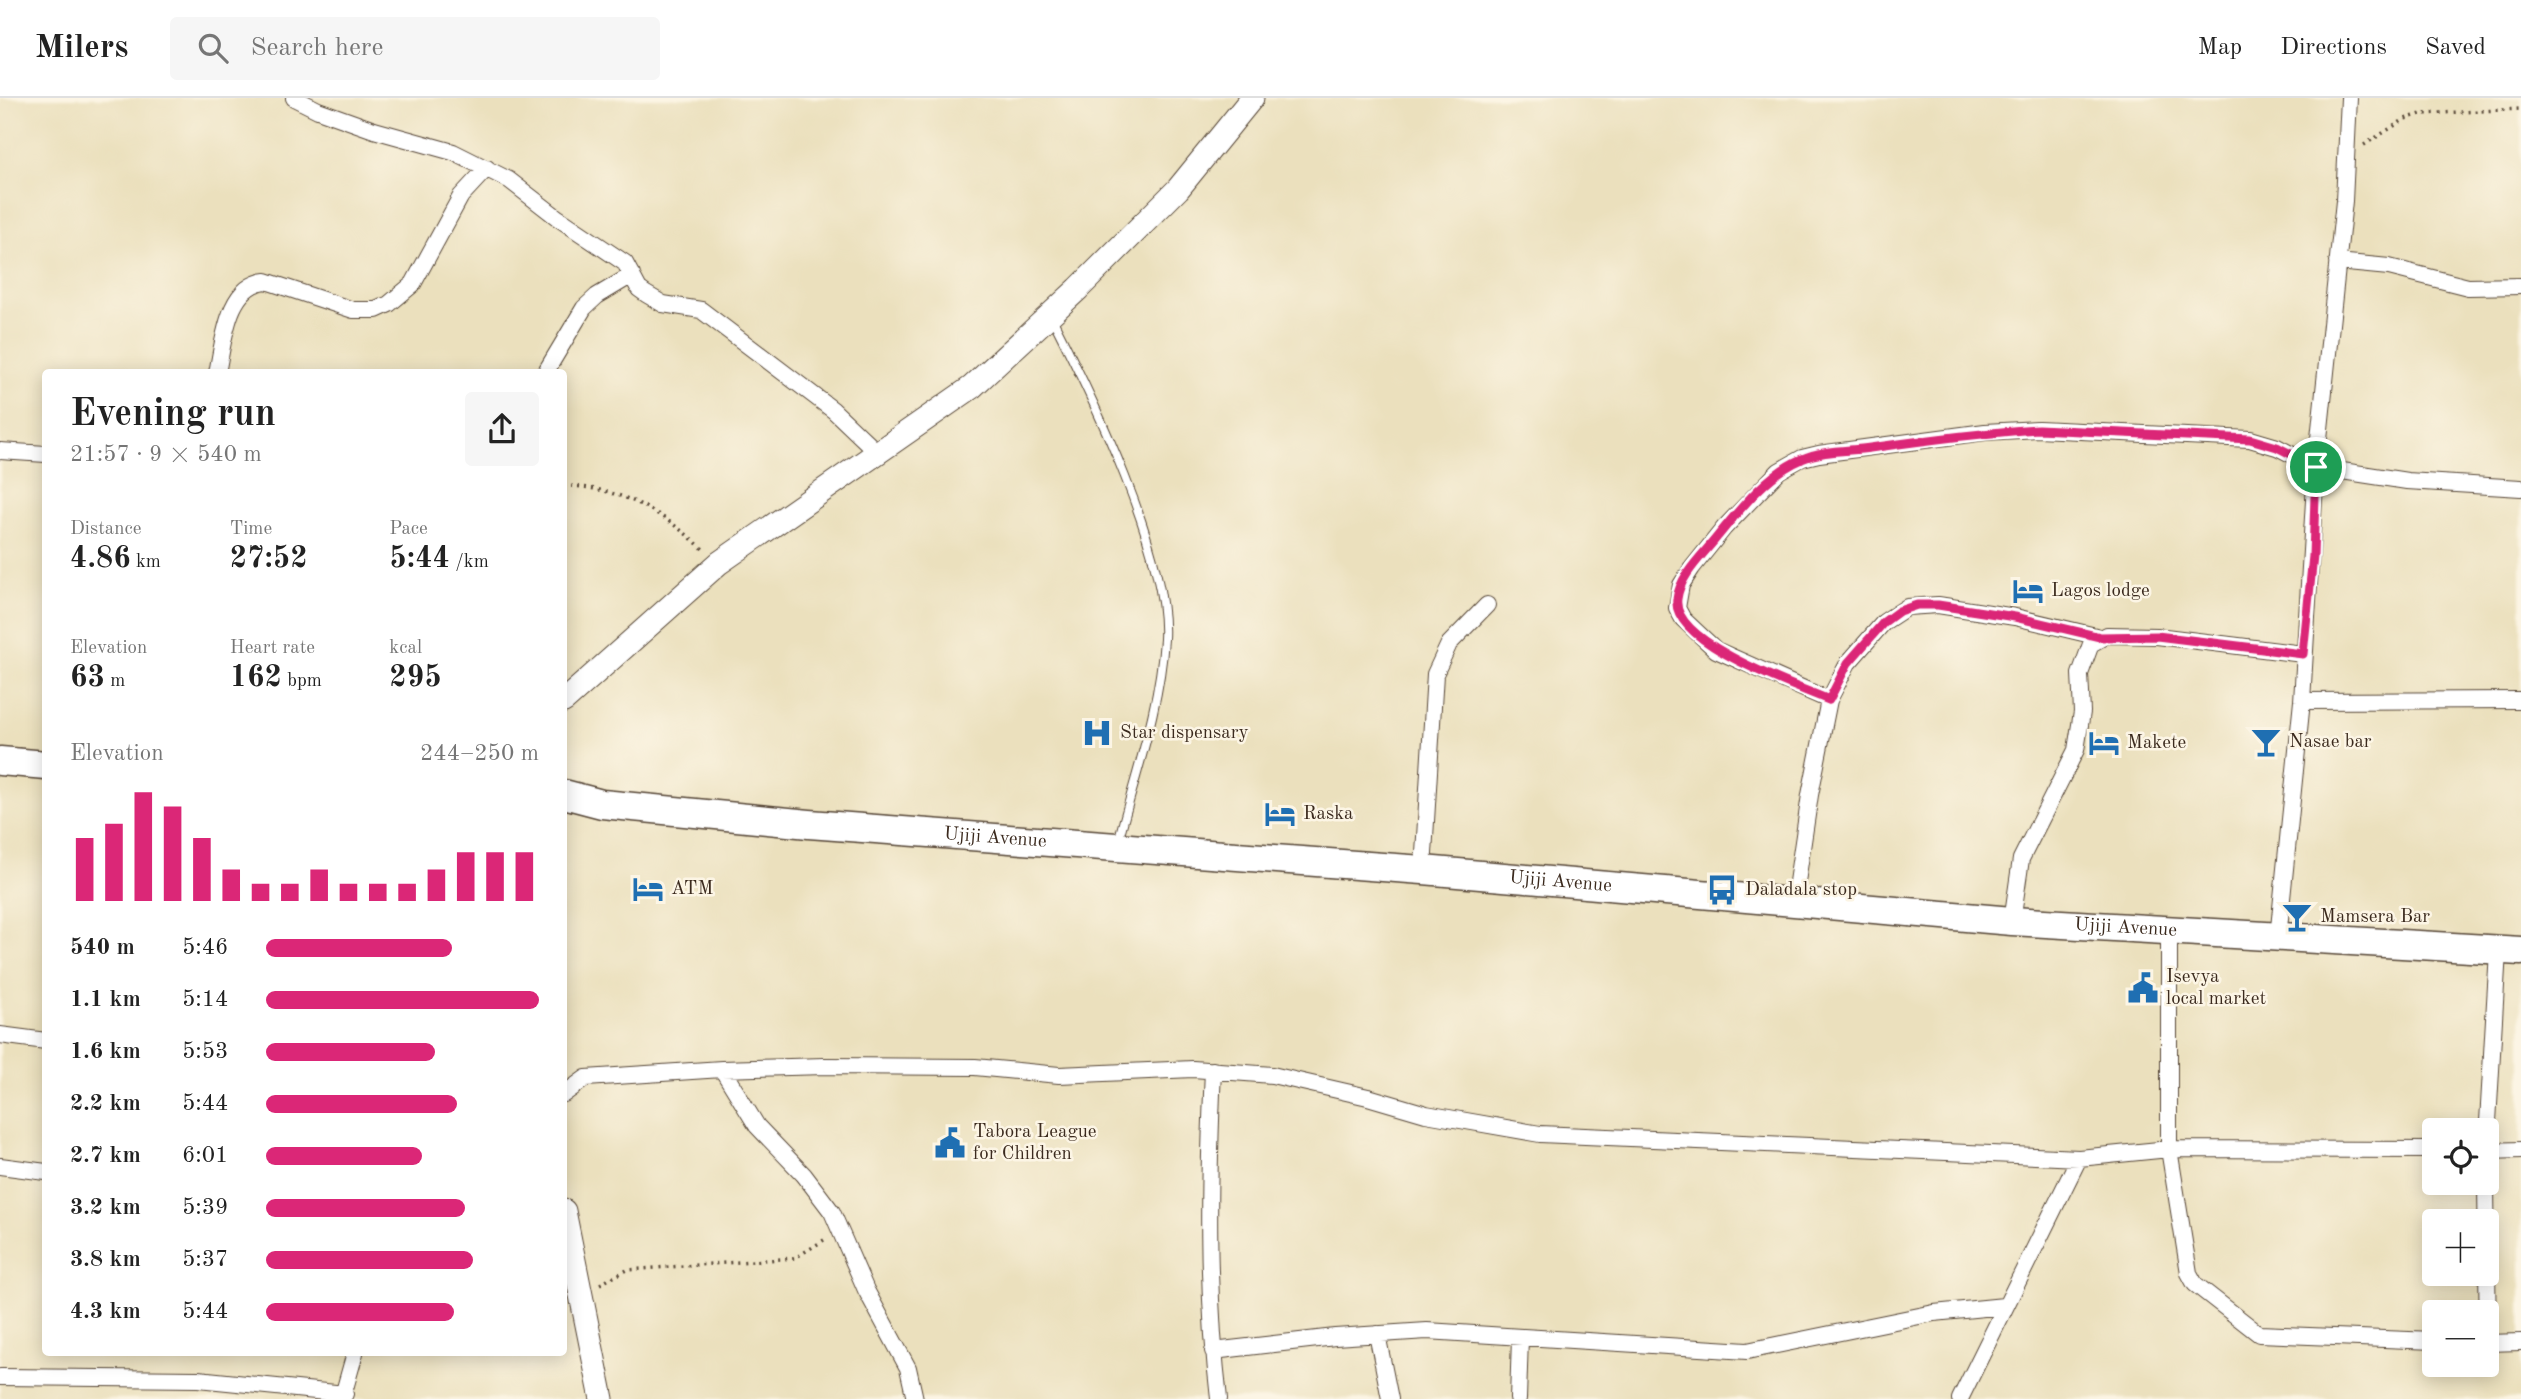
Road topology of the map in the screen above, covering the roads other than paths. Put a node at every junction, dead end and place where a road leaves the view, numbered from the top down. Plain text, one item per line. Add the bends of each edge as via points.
1 (294, 98) edge
2 (1252, 98) edge
3 (2349, 98) edge
4 (487, 168) junction
5 (2336, 262) junction
6 (632, 275) junction
7 (2521, 286) edge
8 (1050, 314) junction
9 (218, 369) edge
10 (547, 369) edge
11 (0, 451) edge
12 (878, 453) junction
13 (42, 454) edge
14 (2316, 467) junction
15 (2521, 488) edge
16 (1488, 605) dead end
17 (2100, 637) junction
18 (2303, 654) junction
19 (567, 699) edge
20 (2521, 699) edge
21 (1829, 700) junction
22 (2302, 701) junction
23 (0, 761) edge
24 (42, 765) edge
25 (567, 794) edge
26 (602, 804) junction
27 (567, 810) edge
28 (1117, 848) junction
29 (1423, 870) junction
30 (1794, 902) junction
31 (2012, 921) junction
32 (2169, 931) junction
33 (2278, 938) junction
34 (2510, 951) edge
35 (0, 1035) edge
36 (42, 1040) edge
37 (722, 1069) junction
38 (1213, 1070) junction
39 (567, 1092) edge
40 (2490, 1118) edge
41 (2169, 1149) junction
42 (2422, 1150) edge
43 (2521, 1150) edge
44 (2499, 1151) edge
45 (2080, 1158) junction
46 (0, 1166) edge
47 (42, 1171) edge
48 (2486, 1195) edge
49 (567, 1226) edge
50 (2487, 1300) edge
51 (2004, 1306) junction
52 (1377, 1334) junction
53 (1520, 1338) junction
54 (2422, 1341) edge
55 (2521, 1342) edge
56 (2499, 1343) edge
57 (1213, 1351) junction
58 (354, 1356) edge
59 (0, 1377) edge
60 (343, 1396) edge
61 (602, 1399) edge
62 (915, 1399) edge
63 (1219, 1399) edge
64 (1390, 1399) edge
65 (1518, 1399) edge
66 (1961, 1399) edge

1 - 4 street
2 - 8 main road via 1178,189
3 - 5 street
4 - 6 street via 616,256
4 - 9 street via 461,196 413,284 389,304 376,310 353,310 266,281 252,282 243,288 227,326
5 - 7 street via 2389,267 2468,287
5 - 14 street
6 - 10 street via 584,308
6 - 12 street via 639,289 656,300 701,310 833,410
8 - 12 main road via 972,387
8 - 28 lane via 1150,546 1164,629 1152,712
11 - 13 street
12 - 19 main road via 719,563
14 - 15 street via 2407,481
14 - 18 street
14 - 21 street via 2250,439 2038,429 1911,440 1802,458 1779,471 1724,528 1681,585 1677,608 1716,650
16 - 29 street via 1449,644 1435,674
17 - 18 street via 2157,636
17 - 21 street via 1938,605 1907,607 1884,622 1848,663
17 - 31 street via 2086,653 2080,674 2082,712 2076,750 2021,859
18 - 22 street
20 - 22 street
21 - 30 street
22 - 33 street
23 - 24 highway
25 - 26 highway
26 - 27 highway
26 - 28 highway, Ujiji Avenue
28 - 29 highway, Ujiji Avenue
29 - 30 highway, Ujiji Avenue
30 - 31 highway, Ujiji Avenue
31 - 32 highway, Ujiji Avenue
32 - 33 highway, Ujiji Avenue
32 - 41 street
33 - 34 highway, Ujiji Avenue
34 - 40 street
35 - 36 street
37 - 38 street via 975,1067 1059,1075
37 - 39 street via 586,1078
37 - 62 street via 757,1126 818,1191 908,1368
38 - 45 street via 1272,1075 1426,1114 1540,1134
38 - 57 street via 1209,1257
41 - 42 street
41 - 45 street
41 - 54 street via 2189,1273 2195,1284 2246,1326 2270,1337
43 - 44 street
45 - 51 street
46 - 47 street
48 - 50 street
49 - 61 main road
51 - 53 street via 1934,1313 1747,1351
51 - 66 street
52 - 53 street via 1440,1331
52 - 57 street
52 - 64 street
53 - 65 street
55 - 56 street
57 - 63 street
58 - 60 street
59 - 60 street via 198,1379

